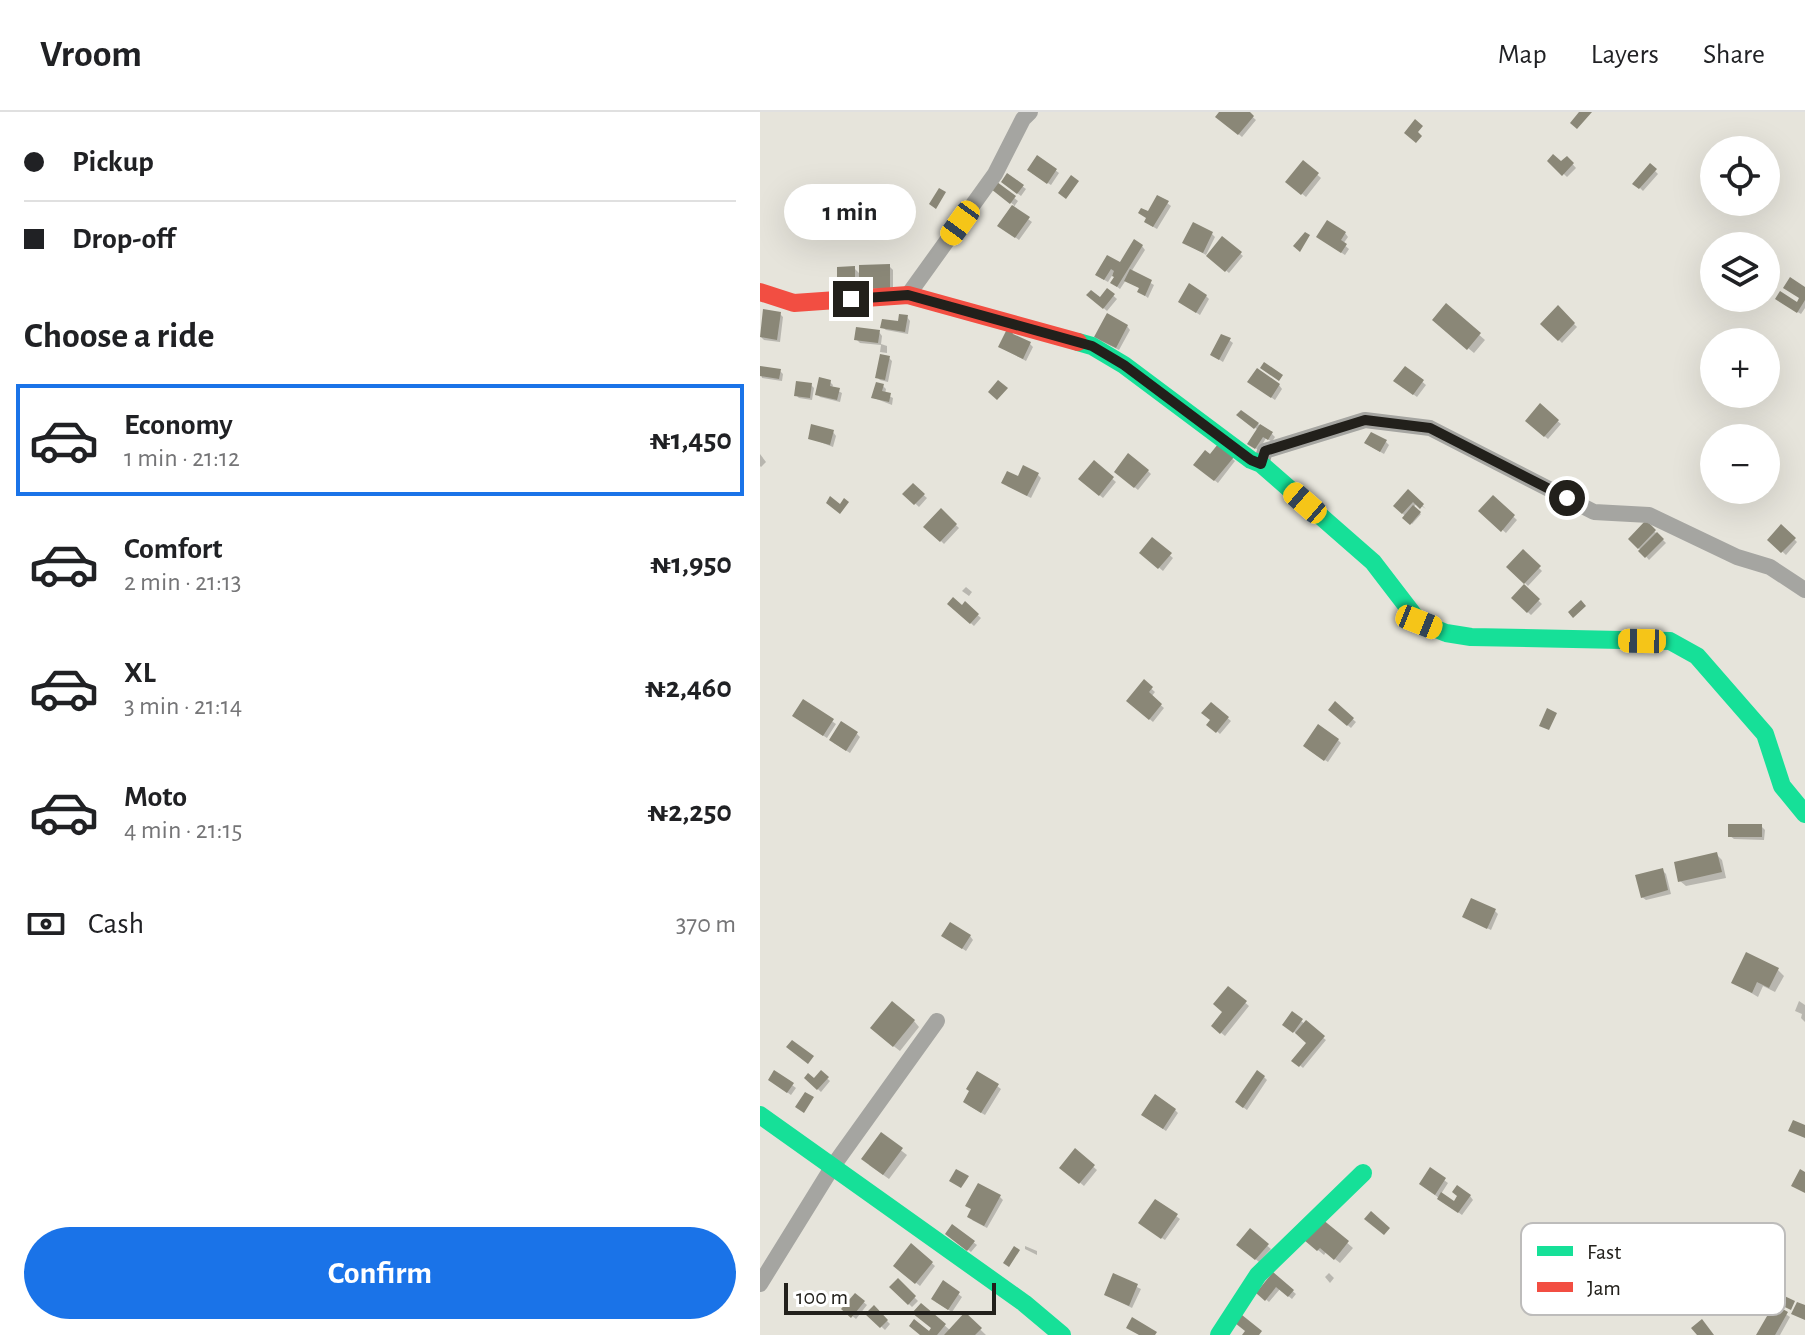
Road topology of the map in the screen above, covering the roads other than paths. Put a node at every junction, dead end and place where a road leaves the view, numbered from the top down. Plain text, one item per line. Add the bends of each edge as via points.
1 (1030, 112) edge
2 (760, 292) edge
3 (908, 295) junction
4 (1261, 464) junction
5 (1805, 590) edge
6 (1805, 814) edge
7 (937, 1021) dead end
8 (760, 1115) edge
9 (833, 1166) junction
10 (1363, 1173) dead end
11 (760, 1284) edge
12 (1062, 1335) edge
13 (1219, 1335) edge

1 - 3 street via 995,174
2 - 3 street via 794,303
3 - 4 street via 1092,346
4 - 5 street via 1265,451 1365,420 1430,428 1594,512 1649,515 1770,567
4 - 6 street via 1373,562 1419,622 1471,637 1670,641 1697,656 1765,734 1782,786
7 - 9 street
8 - 9 street
9 - 11 street
9 - 12 street
10 - 13 street via 1258,1275

